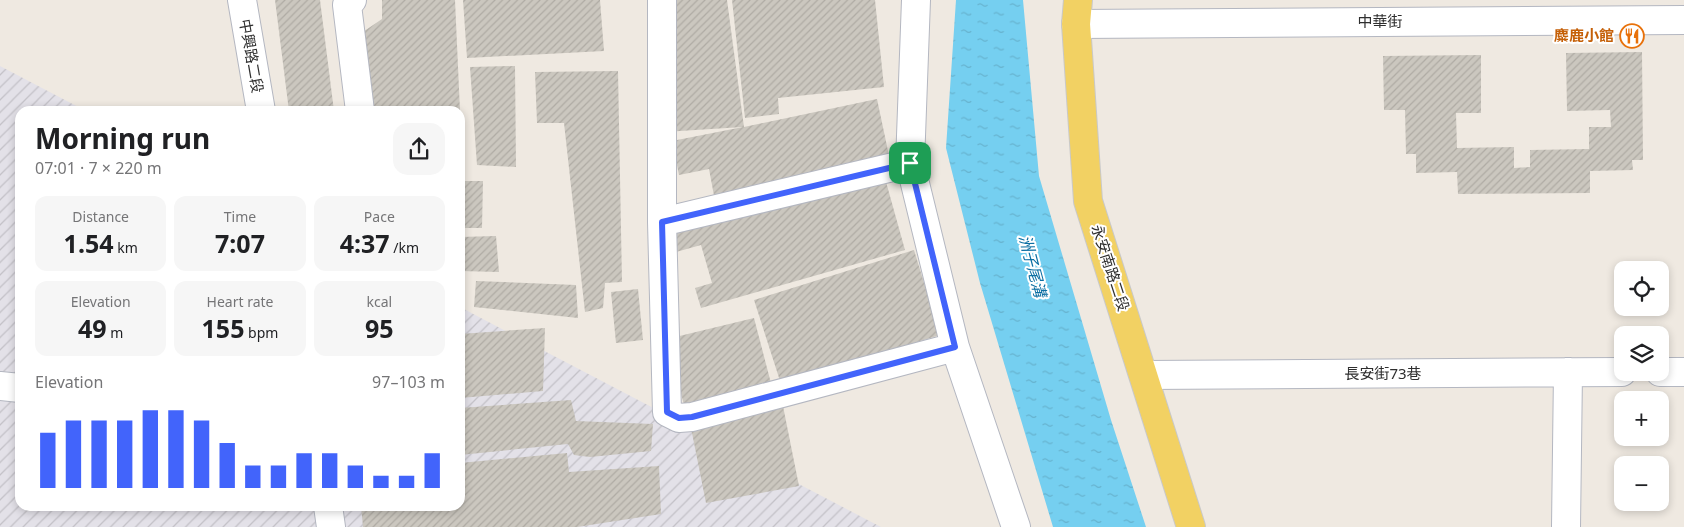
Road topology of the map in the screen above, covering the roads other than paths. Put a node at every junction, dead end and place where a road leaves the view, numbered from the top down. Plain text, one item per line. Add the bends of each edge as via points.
1 (242, 0) edge
2 (352, 0) edge
3 (662, 0) edge
4 (916, 0) edge
5 (1077, 12) edge
6 (1684, 20) edge
7 (260, 106) edge
8 (359, 106) edge
9 (910, 163) junction
10 (662, 222) junction
11 (955, 347) junction
12 (1568, 372) junction
13 (1614, 372) edge
14 (1669, 372) edge
15 (1684, 372) edge
16 (1144, 375) junction
17 (0, 386) edge
18 (15, 388) edge
19 (329, 511) edge
20 (331, 527) edge
21 (1016, 527) edge
22 (1191, 527) edge
23 (1566, 527) edge

1 - 7 street, 中興路二段
2 - 8 street via 347,5
3 - 10 street
4 - 9 street
5 - 6 street, 中華街
5 - 16 main road, 永安南路二段 via 1088,201
9 - 10 street
9 - 11 street
10 - 11 street via 667,412 679,418
11 - 21 street
12 - 13 street, 長安街73巷
12 - 16 street, 長安街73巷
12 - 23 street
14 - 15 street
16 - 22 main road, 永安南路二段
17 - 18 street
19 - 20 street

